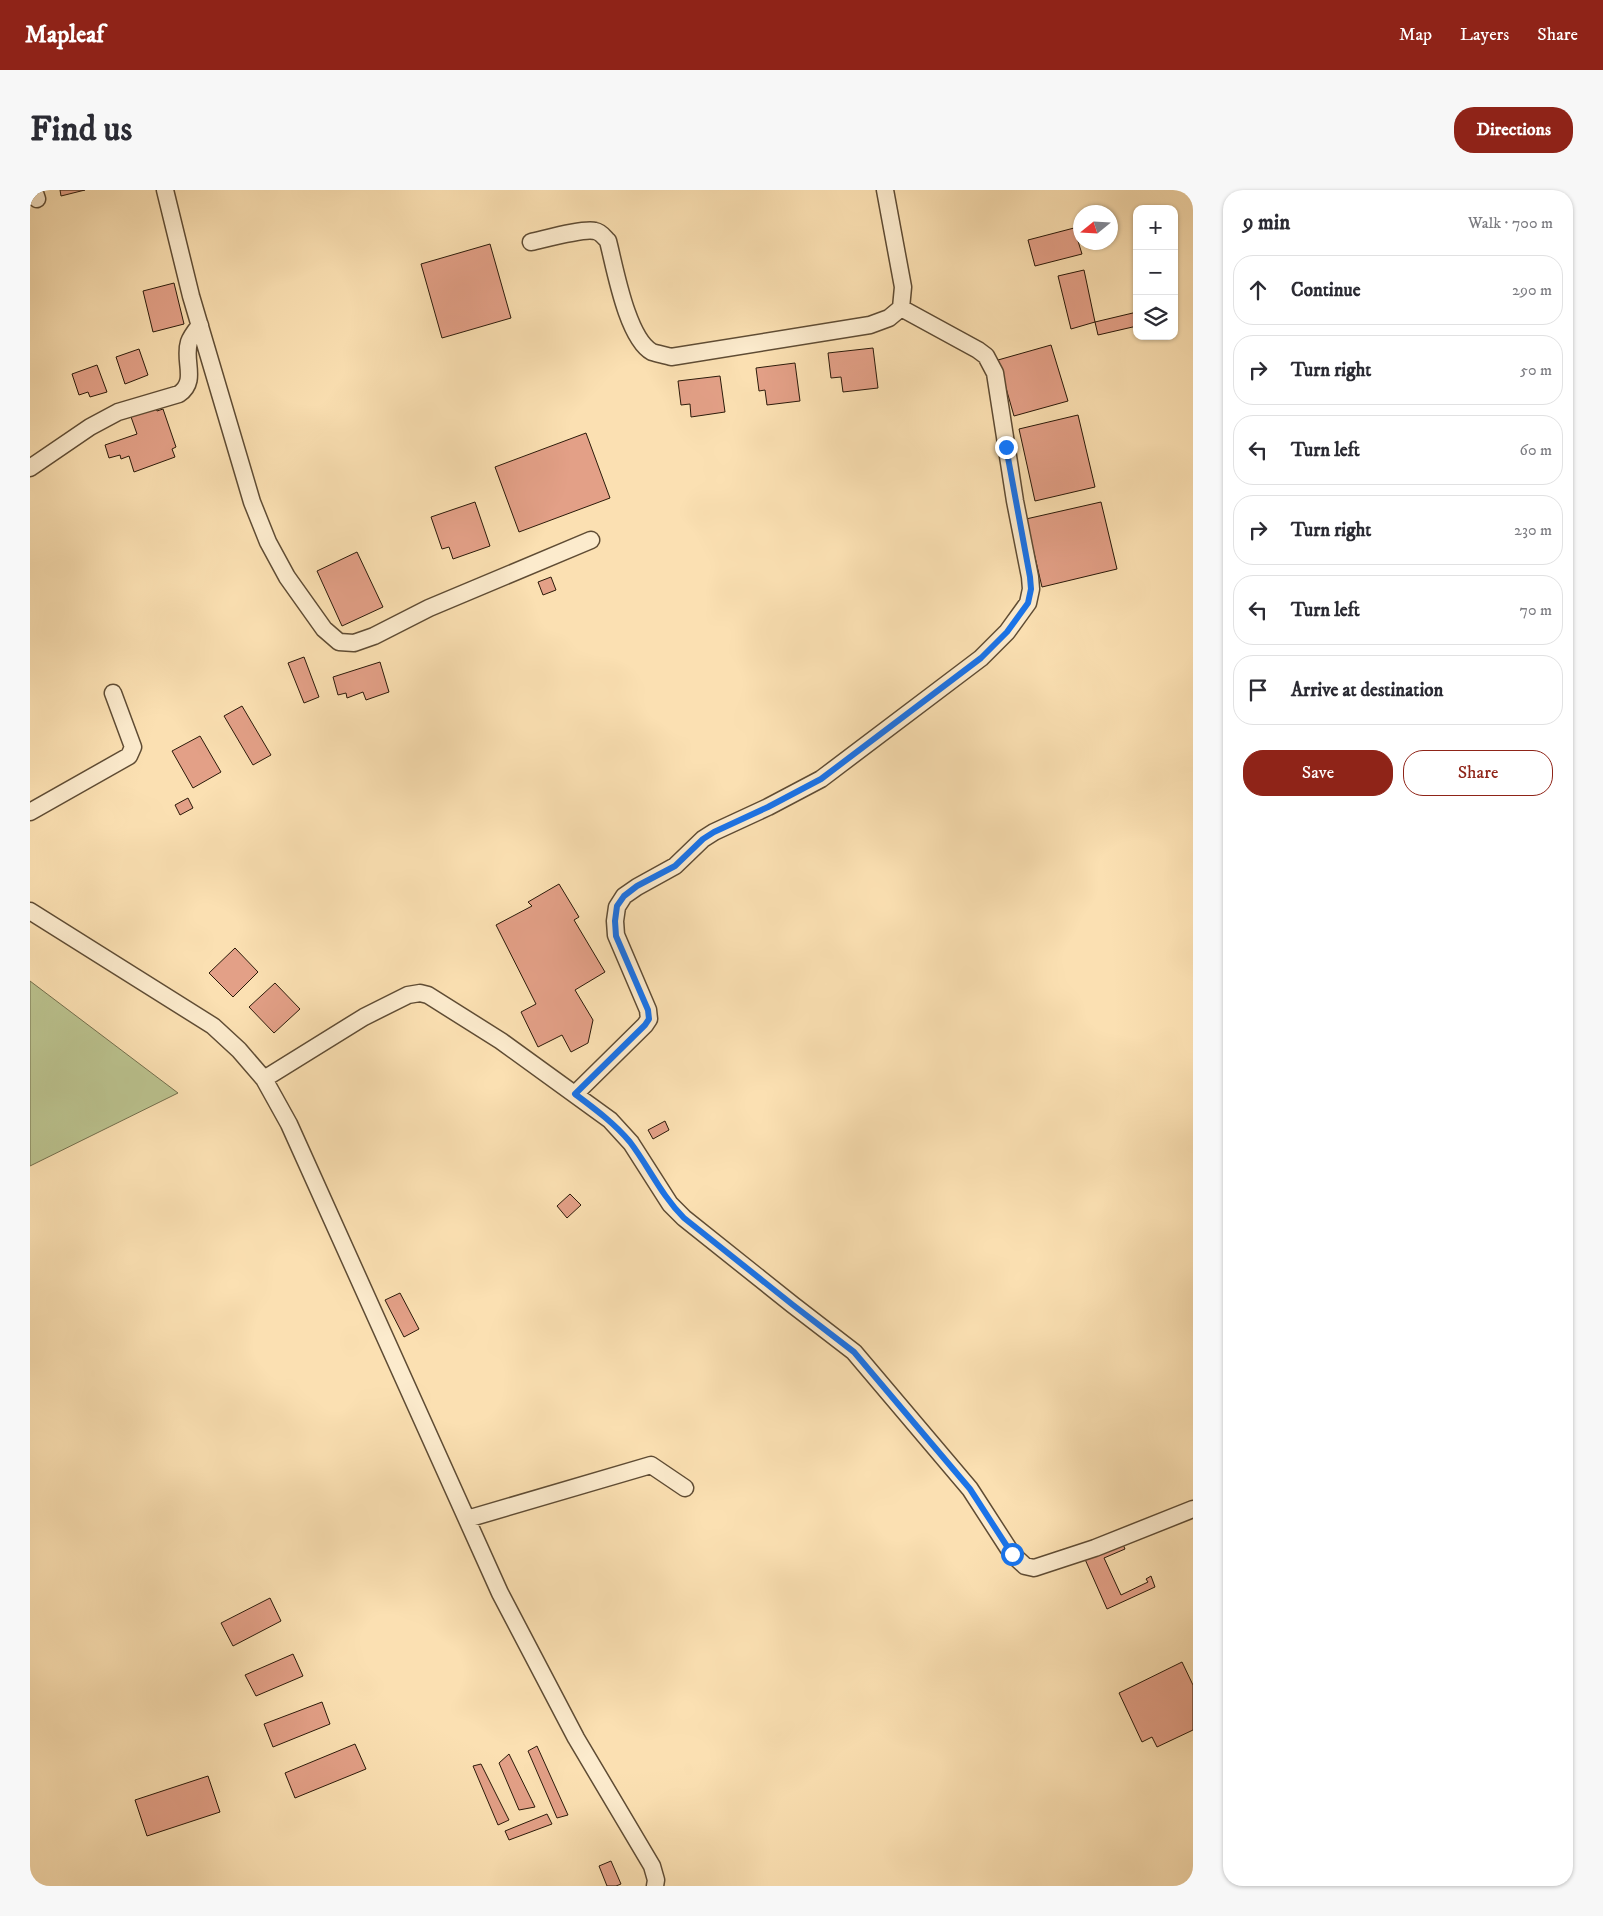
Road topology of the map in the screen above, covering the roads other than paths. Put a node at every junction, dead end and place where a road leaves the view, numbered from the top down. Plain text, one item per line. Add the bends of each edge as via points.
1 (165, 190) edge
2 (885, 190) edge
3 (531, 242) dead end
4 (901, 308) junction
5 (200, 325) junction
6 (30, 468) edge
7 (591, 540) dead end
8 (113, 693) dead end
9 (30, 812) edge
10 (30, 911) edge
11 (264, 1079) junction
12 (575, 1094) junction
13 (685, 1488) dead end
14 (1193, 1508) edge
15 (467, 1519) junction
16 (655, 1886) edge

1 - 5 street
2 - 4 street via 903,287
3 - 4 street via 583,231 600,233 608,241 628,317 638,338 652,351 671,357 870,325 890,318
4 - 12 street via 978,350 992,363 1030,577 1028,603 1007,632 981,658 821,779 714,832 675,866 624,896 617,906 616,936 649,1019
5 - 6 street via 189,340 190,380 185,389 179,394 118,412
5 - 7 street via 252,502 268,542 297,592 324,629 339,642 354,643 374,636 429,608
8 - 9 street via 132,752
10 - 11 street via 213,1026
11 - 12 street via 364,1017 408,995 420,993 501,1040
11 - 15 street via 289,1124
12 - 14 street via 610,1120 631,1143 670,1204 684,1218 854,1352 970,1489 1012,1554 1025,1566 1034,1568 1094,1548
13 - 15 street via 651,1465
15 - 16 street via 500,1593 576,1738 652,1866

